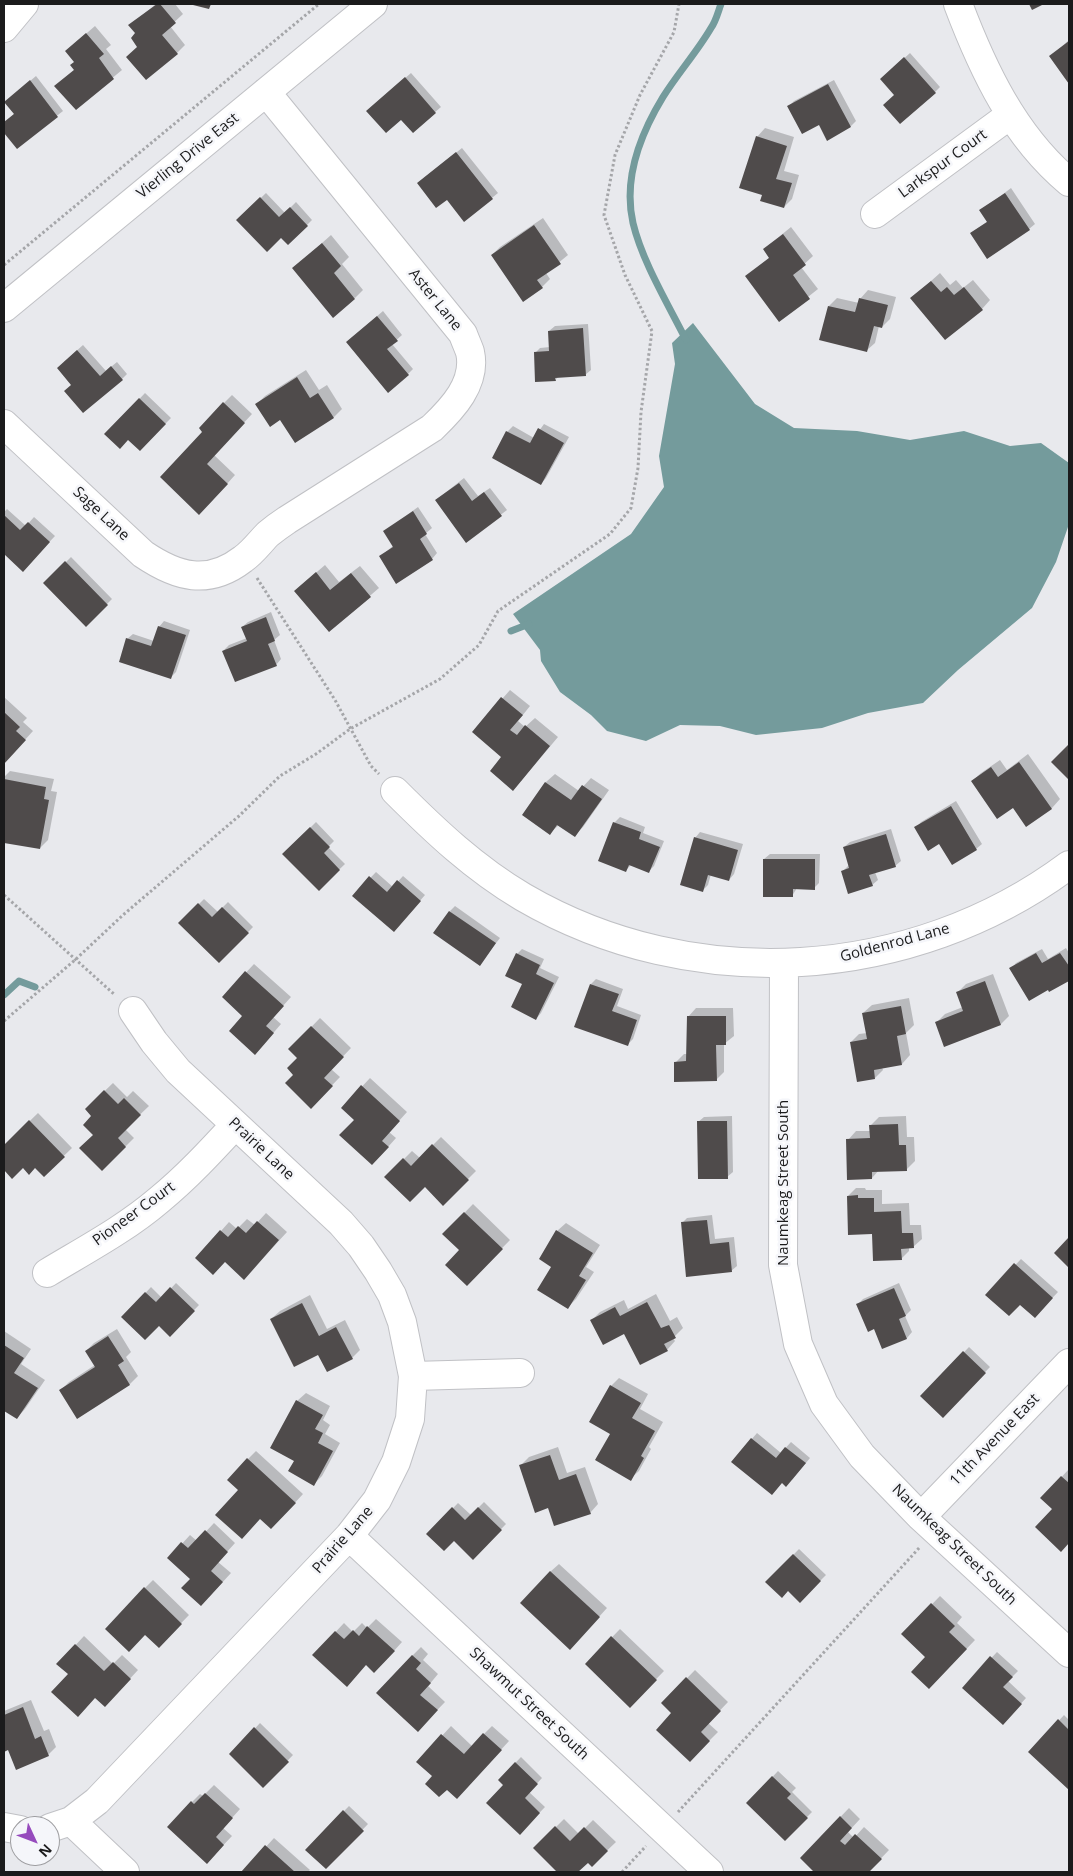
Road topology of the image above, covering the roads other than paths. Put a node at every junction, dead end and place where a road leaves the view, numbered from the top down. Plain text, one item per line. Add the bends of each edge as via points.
1 (24, 4) edge
2 (373, 4) edge
3 (958, 4) edge
4 (4, 28) edge
5 (266, 92) junction
6 (1010, 115) junction
7 (1069, 182) edge
8 (875, 214) dead end
9 (4, 308) edge
10 (4, 424) edge
11 (213, 574) joint
12 (395, 791) road end
13 (1069, 865) edge
14 (784, 964) junction
15 (133, 1011) road end
16 (236, 1125) junction
17 (47, 1273) dead end
18 (520, 1374) dead end
19 (1065, 1374) edge
20 (413, 1376) junction
21 (928, 1523) junction
22 (349, 1536) junction
23 (1069, 1653) edge
24 (61, 1824) edge
25 (125, 1872) edge
26 (709, 1872) edge

1 - 4 street
2 - 5 street, Vierling Drive East
3 - 6 street via 985,69
5 - 9 street, Vierling Drive East
5 - 11 street, Aster Lane via 463,334 470,354 470,371 464,390 452,410 432,428 287,520 230,568
6 - 7 street via 1032,145
6 - 8 street, Larkspur Court
10 - 11 street, Sage Lane via 143,554 180,573
12 - 14 street, Goldenrod Lane via 461,854 557,915 642,947 690,957
13 - 14 street, Goldenrod Lane via 1012,901 924,939 831,960
14 - 21 street, Naumkeag Street South via 783,1265 798,1344 824,1404 862,1456
15 - 16 street, Prairie Lane via 178,1071
16 - 17 street, Pioneer Court via 159,1200
16 - 20 street, Prairie Lane via 361,1246 392,1295 402,1322
18 - 20 street
19 - 21 street, 11th Avenue East
20 - 22 street, Prairie Lane via 410,1420 396,1462 377,1500
21 - 23 street, Naumkeag Street South
22 - 24 street, Prairie Lane via 122,1776 97,1801
22 - 26 street, Shawmut Street South
24 - 25 street

